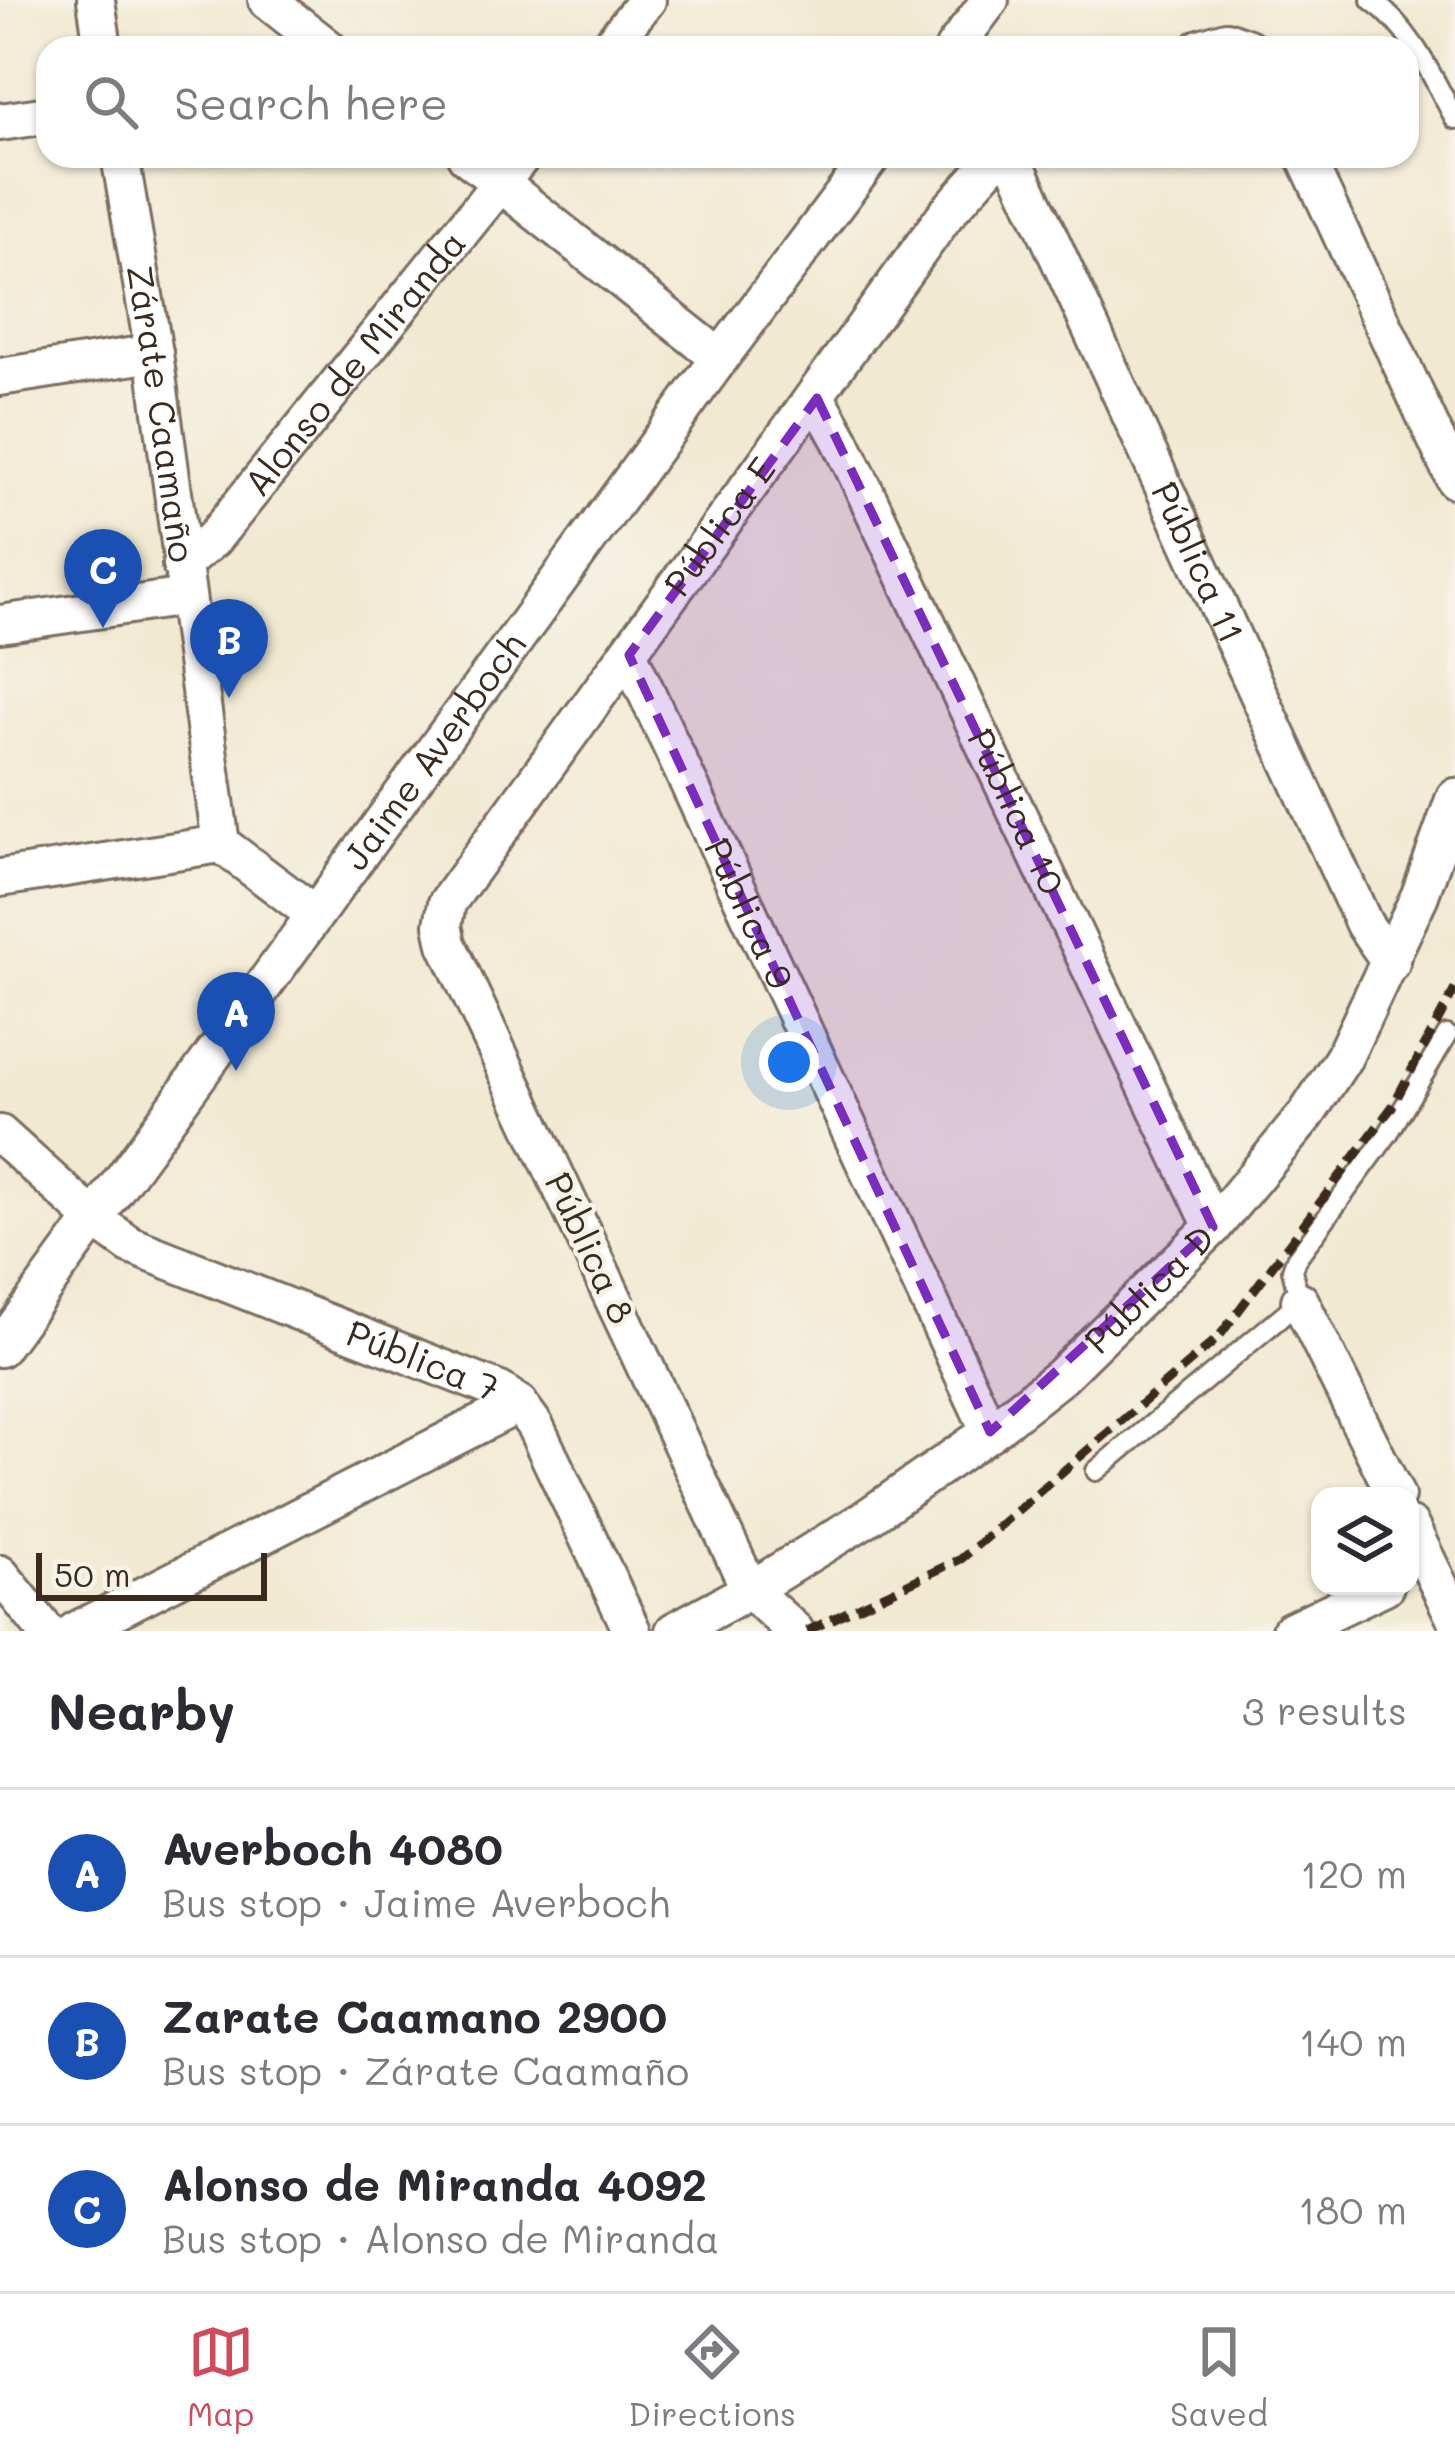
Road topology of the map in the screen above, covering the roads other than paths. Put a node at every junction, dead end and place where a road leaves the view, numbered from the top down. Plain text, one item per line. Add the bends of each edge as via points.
1 (96, 0) edge
2 (267, 0) edge
3 (647, 0) edge
4 (990, 0) edge
5 (1371, 0) edge
6 (309, 12) edge
7 (101, 36) edge
8 (618, 36) edge
9 (963, 36) edge
10 (1406, 36) edge
11 (1419, 54) edge
12 (36, 117) edge
13 (1455, 118) edge
14 (0, 122) edge
15 (122, 168) edge
16 (863, 168) edge
17 (987, 168) edge
18 (1018, 168) edge
19 (1311, 168) edge
20 (511, 170) edge
21 (154, 353) junction
22 (720, 358) junction
23 (0, 377) edge
24 (817, 398) junction
25 (1455, 480) edge
26 (183, 581) junction
27 (0, 624) edge
28 (629, 655) junction
29 (1455, 797) edge
30 (220, 844) junction
31 (0, 878) edge
32 (447, 903) joint
33 (314, 914) junction
34 (1391, 963) junction
35 (1447, 1035) dead end
36 (0, 1135) edge
37 (94, 1219) junction
38 (1213, 1227) junction
39 (1300, 1301) junction
40 (0, 1348) edge
41 (519, 1404) junction
42 (991, 1432) junction
43 (1096, 1471) dead end
44 (1392, 1487) edge
45 (1431, 1564) edge
46 (0, 1574) edge
47 (751, 1590) junction
48 (1365, 1595) edge
49 (1455, 1618) edge
50 (46, 1631) edge
51 (75, 1631) edge
52 (632, 1631) edge
53 (674, 1631) edge
54 (795, 1631) edge
55 (1290, 1631) edge

1 - 7 street
2 - 6 street
3 - 8 street
4 - 9 street
5 - 10 lane
11 - 13 lane
12 - 14 street
15 - 21 street, Zárate Caamaño
16 - 22 street, Jaime Averboch
17 - 24 street, Pública E
18 - 34 street, Pública 11 via 1364,924
19 - 25 street
20 - 22 street
20 - 26 street, Alonso de Miranda
21 - 23 street
21 - 26 street, Zárate Caamaño
22 - 33 street, Jaime Averboch
24 - 28 street, Pública E
24 - 38 street, Pública 10
26 - 27 street
26 - 30 street, Zárate Caamaño
28 - 32 street, Pública E
28 - 42 street, Pública 9
29 - 34 street, Pública D
30 - 31 street
30 - 33 street
32 - 47 street, Pública 8 via 447,944
33 - 37 street, Jaime Averboch
34 - 38 street, Pública D via 1306,1115
35 - 39 lane via 1388,1134 1295,1259
36 - 37 street, Pública 7
37 - 40 street, Jaime Averboch
37 - 41 street, Pública 7 via 143,1251
38 - 42 street, Pública D via 1060,1377
39 - 43 lane
39 - 44 street
41 - 51 street
41 - 52 street, Pública 7
42 - 47 street, Pública D
45 - 49 street
46 - 50 street
47 - 53 street, Pública D
47 - 54 street
48 - 55 street

